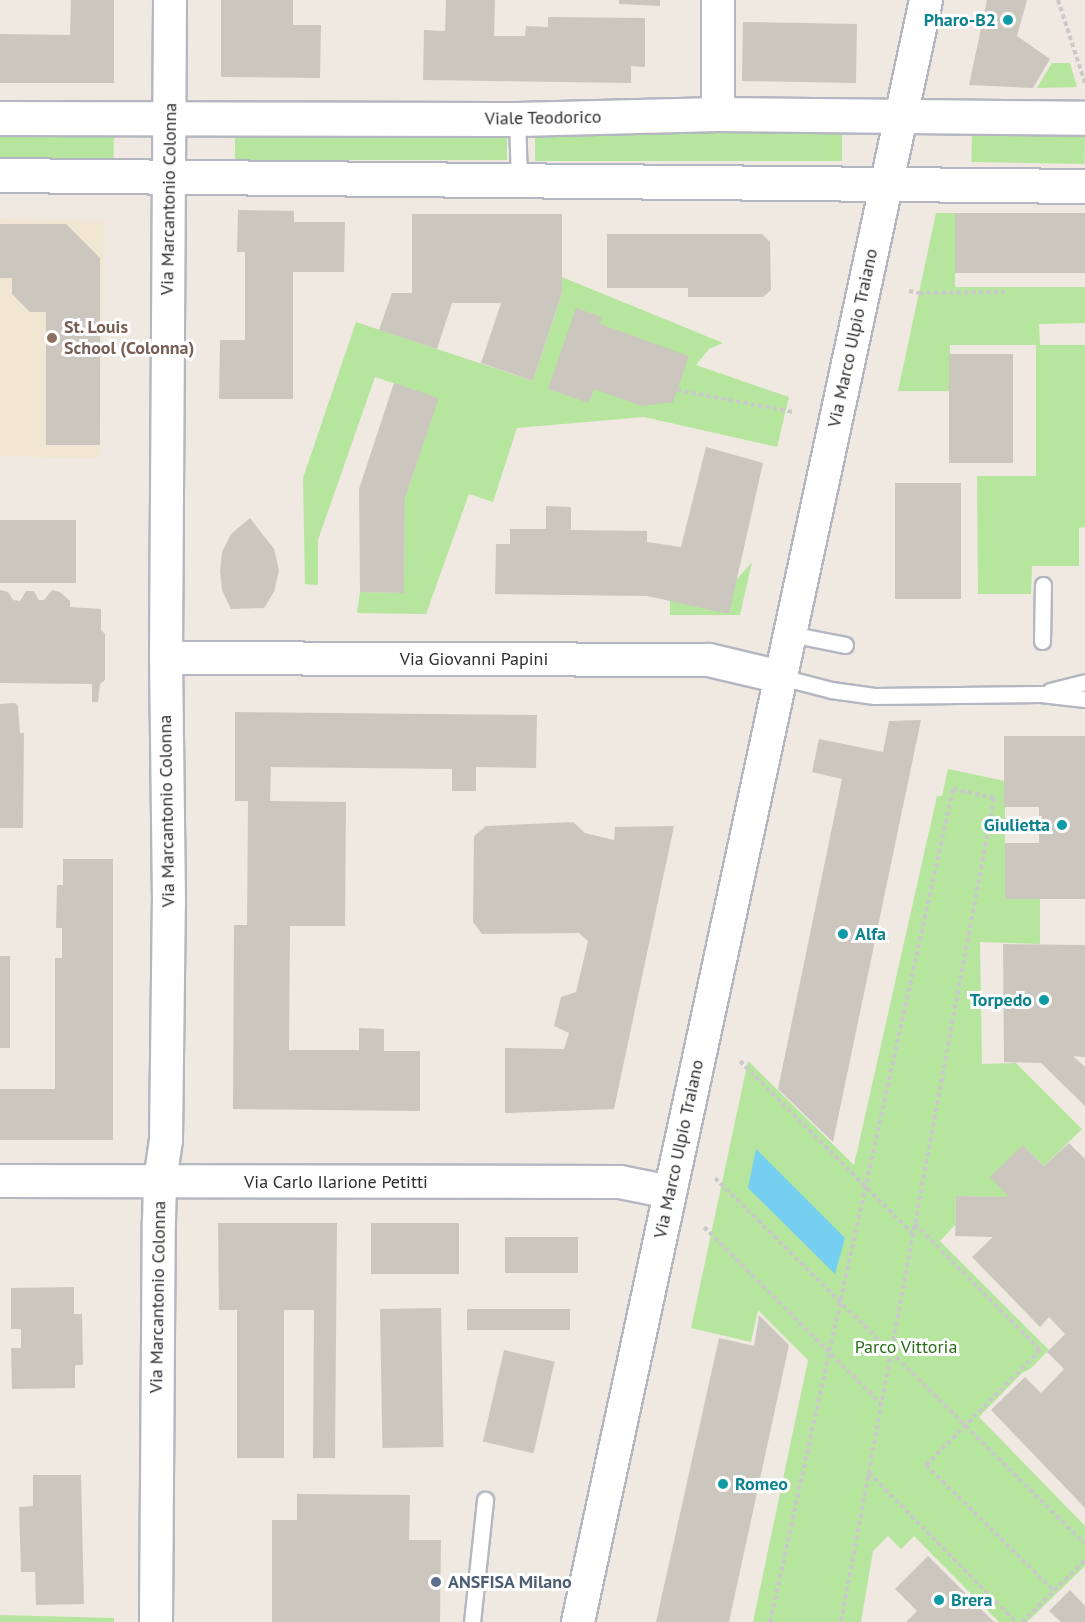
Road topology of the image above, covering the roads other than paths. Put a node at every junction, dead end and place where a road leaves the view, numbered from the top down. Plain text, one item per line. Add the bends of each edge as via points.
1 (170, 0) edge
2 (718, 0) edge
3 (927, 0) edge
4 (718, 114) junction
5 (902, 117) junction
6 (0, 118) edge
7 (1085, 118) edge
8 (170, 119) junction
9 (517, 119) junction
10 (0, 175) edge
11 (169, 176) junction
12 (519, 180) junction
13 (886, 185) junction
14 (1085, 186) edge
15 (1043, 585) dead end
16 (790, 634) junction
17 (1042, 641) dead end
18 (845, 645) dead end
19 (166, 658) junction
20 (781, 676) junction
21 (1085, 682) edge
22 (1041, 694) junction
23 (1085, 699) edge
24 (0, 1181) edge
25 (160, 1181) junction
26 (670, 1192) junction
27 (485, 1500) dead end
28 (156, 1622) edge
29 (472, 1622) edge
30 (578, 1622) edge

1 - 8 street, Via Marcantonio Colonna
2 - 4 street
3 - 5 street, Via Marco Ulpio Traiano
4 - 5 street, Viale Teodorico
4 - 9 street, Viale Teodorico
5 - 7 street, Viale Teodorico
5 - 13 street, Via Marco Ulpio Traiano
6 - 8 street, Viale Teodorico
8 - 9 street, Viale Teodorico
8 - 11 street, Via Marcantonio Colonna
9 - 12 lane
10 - 11 street
11 - 12 street
11 - 19 street, Via Marcantonio Colonna
12 - 13 street
13 - 14 street
13 - 16 street, Via Marco Ulpio Traiano
15 - 17 lane
16 - 18 lane
16 - 20 street, Via Marco Ulpio Traiano
19 - 20 street, Via Giovanni Papini via 709,660
19 - 25 street, Via Marcantonio Colonna via 169,902 166,1140
20 - 22 lane via 831,690 875,696
20 - 26 street, Via Marco Ulpio Traiano
21 - 22 lane
22 - 23 lane
24 - 25 street, Via Carlo Ilarione Petitti
25 - 26 street, Via Carlo Ilarione Petitti via 620,1182
25 - 28 street, Via Marcantonio Colonna
26 - 30 street, Via Marco Ulpio Traiano
27 - 29 lane

